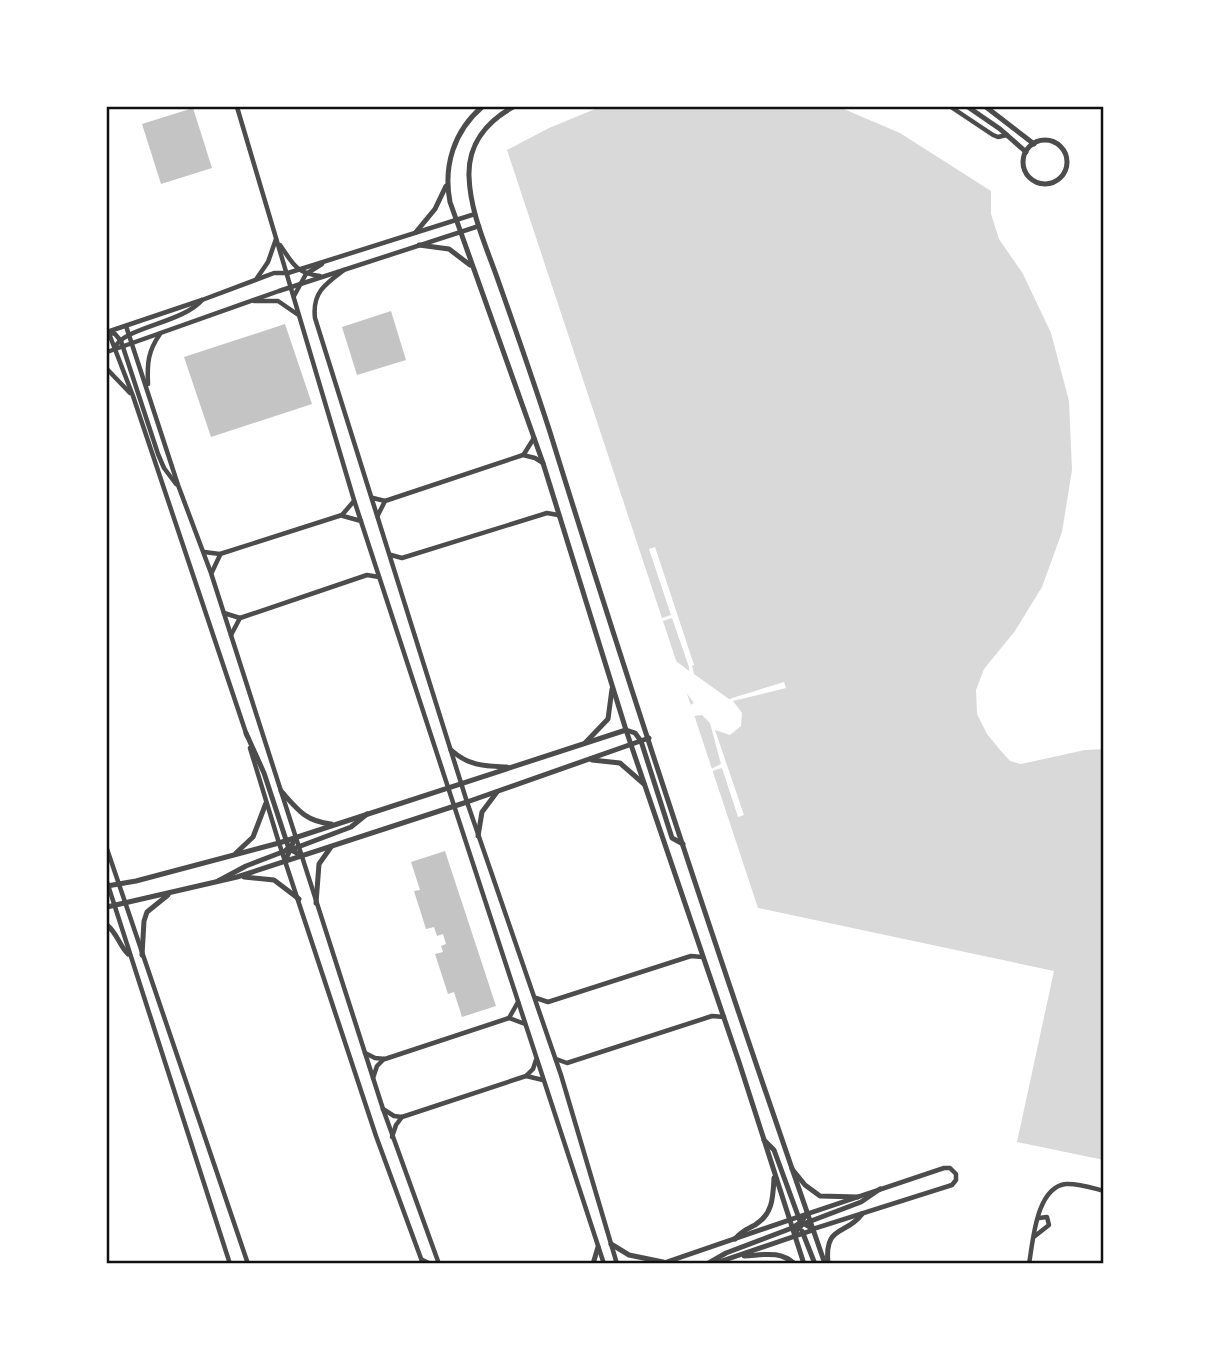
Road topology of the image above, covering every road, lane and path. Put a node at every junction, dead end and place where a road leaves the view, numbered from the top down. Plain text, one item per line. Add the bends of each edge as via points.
1 (237, 107) edge
2 (482, 107) edge
3 (513, 107) edge
4 (951, 107) edge
5 (968, 107) edge
6 (986, 107) edge
7 (1013, 127) junction
8 (1007, 135) junction
9 (1034, 144) junction
10 (1026, 152) junction
11 (447, 183) junction
12 (475, 214) junction
13 (456, 220) junction
14 (479, 226) junction
15 (416, 232) junction
16 (460, 232) junction
17 (276, 238) junction
18 (419, 245) junction
19 (334, 258) junction
20 (472, 267) junction
21 (298, 270) junction
22 (344, 270) junction
23 (288, 273) junction
24 (306, 274) junction
25 (322, 276) junction
26 (256, 279) junction
27 (300, 285) junction
28 (291, 287) junction
29 (294, 297) junction
30 (202, 300) junction
31 (246, 302) junction
32 (298, 314) junction
33 (125, 326) junction
34 (108, 332) edge
35 (160, 334) junction
36 (128, 335) junction
37 (119, 338) junction
38 (109, 342) edge
39 (131, 344) junction
40 (123, 347) junction
41 (115, 349) junction
42 (107, 352) edge
43 (107, 369) edge
44 (148, 392) junction
45 (133, 396) junction
46 (534, 437) junction
47 (523, 455) junction
48 (543, 463) junction
49 (178, 485) junction
50 (372, 497) junction
51 (354, 500) junction
52 (385, 501) junction
53 (553, 502) junction
54 (547, 513) junction
55 (342, 515) junction
56 (378, 515) junction
57 (558, 515) junction
58 (361, 521) junction
59 (203, 552) junction
60 (390, 554) junction
61 (220, 555) junction
62 (402, 558) junction
63 (375, 563) junction
64 (396, 570) junction
65 (211, 573) junction
66 (367, 575) junction
67 (379, 577) junction
68 (224, 613) junction
69 (240, 618) junction
70 (231, 635) junction
71 (612, 686) junction
72 (626, 730) junction
73 (246, 733) junction
74 (649, 738) junction
75 (641, 741) junction
76 (584, 743) junction
77 (631, 744) junction
78 (451, 750) junction
79 (588, 759) junction
80 (510, 767) junction
81 (461, 783) junction
82 (644, 784) junction
83 (449, 787) junction
84 (281, 791) junction
85 (498, 791) junction
86 (467, 802) junction
87 (267, 803) junction
88 (454, 806) junction
89 (367, 814) junction
90 (334, 825) junction
91 (478, 836) junction
92 (295, 838) junction
93 (286, 841) junction
94 (279, 843) junction
95 (333, 845) junction
96 (684, 845) junction
97 (298, 846) junction
98 (107, 849) edge
99 (289, 849) junction
100 (282, 853) junction
101 (301, 855) junction
102 (231, 857) junction
103 (285, 861) junction
104 (237, 877) junction
105 (216, 883) junction
106 (118, 884) junction
107 (107, 885) edge
108 (169, 894) junction
109 (299, 899) junction
110 (125, 904) junction
111 (316, 904) junction
112 (110, 907) edge
113 (107, 925) edge
114 (698, 945) junction
115 (128, 954) junction
116 (142, 955) junction
117 (691, 956) junction
118 (702, 957) junction
119 (535, 998) junction
120 (518, 1002) junction
121 (548, 1002) junction
122 (719, 1004) junction
123 (541, 1014) junction
124 (712, 1016) junction
125 (724, 1017) junction
126 (509, 1018) junction
127 (525, 1024) junction
128 (365, 1053) junction
129 (555, 1058) junction
130 (385, 1059) junction
131 (537, 1059) junction
132 (567, 1063) junction
133 (561, 1075) junction
134 (526, 1076) junction
135 (373, 1078) junction
136 (544, 1080) junction
137 (383, 1109) junction
138 (402, 1117) junction
139 (392, 1137) junction
140 (763, 1138) junction
141 (791, 1168) junction
142 (774, 1171) junction
143 (880, 1189) junction
144 (1104, 1191) edge
145 (858, 1197) junction
146 (807, 1214) junction
147 (862, 1214) junction
148 (1038, 1219) junction
149 (790, 1220) junction
150 (801, 1225) junction
151 (813, 1229) junction
152 (795, 1236) junction
153 (1034, 1238) junction
154 (735, 1239) junction
155 (611, 1244) junction
156 (598, 1247) junction
157 (738, 1256) junction
158 (422, 1262) edge
159 (230, 1264) edge
160 (248, 1264) edge
161 (430, 1264) edge
162 (439, 1264) edge
163 (593, 1264) edge
164 (604, 1264) edge
165 (617, 1264) edge
166 (664, 1264) edge
167 (707, 1264) edge
168 (713, 1264) edge
169 (795, 1264) edge
170 (804, 1264) edge
171 (814, 1264) edge
172 (826, 1264) edge
173 (1029, 1264) edge

1 - 17 street
2 - 11 street via 454,144
3 - 12 street via 492,121 473,148 469,179
4 - 8 street via 993,135
5 - 8 street
6 - 7 street
7 - 8 street
7 - 9 street
8 - 10 street
9 - 10 street
9 - 10 street via 1048,141 1061,148 1066,161 1059,178 1045,184 1031,179 1023,165
11 - 13 street
11 - 15 street via 435,209
12 - 13 street
12 - 14 street
13 - 15 street
13 - 16 street
14 - 16 street
14 - 74 street via 526,354
15 - 19 street
16 - 18 street
16 - 20 street
17 - 21 street
17 - 23 street
17 - 26 street
18 - 20 street via 449,249
18 - 22 street
19 - 21 street
19 - 24 street
20 - 46 street
21 - 23 street
21 - 24 street
22 - 25 street
22 - 50 street via 320,289 314,308
23 - 26 street via 274,272
23 - 28 street
24 - 25 street
24 - 27 street
25 - 27 street
26 - 30 street
27 - 28 street
27 - 29 street
28 - 29 street
28 - 31 street
29 - 32 street
30 - 33 street
30 - 36 street via 182,315
31 - 32 street via 278,301
31 - 35 street
32 - 51 street
33 - 34 street
33 - 36 street
33 - 37 street
34 - 37 street
34 - 38 street
35 - 39 street
35 - 44 street via 147,359
36 - 37 street
36 - 39 street
37 - 38 street
37 - 40 street
37 - 41 street
38 - 41 street
39 - 40 street
39 - 44 street
40 - 41 street
40 - 49 street via 164,468
41 - 42 street
41 - 45 street
43 - 45 street
44 - 49 street
45 - 73 street
46 - 47 street
46 - 48 street
47 - 48 street
47 - 52 street
48 - 53 street
49 - 59 street
50 - 52 street
50 - 56 street
51 - 55 street
51 - 58 street
52 - 56 street
53 - 54 street
53 - 57 street
54 - 57 street
54 - 62 street
55 - 58 street
55 - 61 street
56 - 60 street
57 - 71 street
58 - 63 street
59 - 61 street
59 - 65 street
60 - 62 street
60 - 64 street
61 - 65 street
62 - 64 street
63 - 66 street
63 - 67 street
64 - 78 street
65 - 68 street
66 - 67 street
66 - 69 street
67 - 83 street
68 - 69 street
68 - 70 street
69 - 70 street
70 - 84 street
71 - 72 street
71 - 76 street via 608,719
72 - 75 street
72 - 76 street
72 - 77 street
73 - 87 street
73 - 93 street
74 - 75 street
74 - 96 street
75 - 77 street
75 - 96 street via 672,838
76 - 80 street
77 - 79 street
77 - 82 street
78 - 80 street via 472,764
78 - 81 street
79 - 82 street via 620,763
79 - 85 street
80 - 81 street
81 - 83 street
81 - 86 street
82 - 114 street
83 - 88 street
83 - 89 street
84 - 90 street via 312,821
84 - 92 street
85 - 86 street
85 - 91 street via 482,812
86 - 88 street
86 - 91 street
87 - 94 street
87 - 102 street via 254,837
88 - 95 street
88 - 120 street
89 - 90 street
89 - 97 street via 352,827
90 - 92 street
91 - 119 street
92 - 93 street
92 - 97 street
92 - 99 street
93 - 94 street
93 - 99 street
94 - 100 street
94 - 102 street
95 - 101 street
95 - 111 street via 319,864
96 - 141 street
97 - 99 street
97 - 101 street
98 - 106 street
99 - 100 street
99 - 101 street
99 - 103 street
100 - 103 street
100 - 105 street
101 - 103 street
101 - 111 street
102 - 106 street
103 - 104 street
103 - 109 street
104 - 105 street
104 - 109 street via 274,880
105 - 108 street
106 - 107 street
106 - 110 street
107 - 112 street
108 - 110 street
108 - 116 street via 147,912
109 - 158 street
110 - 112 street
110 - 116 street
111 - 128 street
112 - 115 street
113 - 115 street
114 - 117 street
114 - 118 street
115 - 159 street
116 - 160 street
117 - 118 street
117 - 121 street
118 - 122 street
119 - 121 street
119 - 123 street
120 - 126 street
120 - 127 street
121 - 123 street
122 - 124 street
122 - 125 street
123 - 129 street
124 - 125 street
124 - 132 street
125 - 140 street
126 - 127 street
126 - 130 street
127 - 131 street
128 - 130 street
128 - 135 street
129 - 132 street
129 - 133 street
130 - 135 street
131 - 134 street
131 - 136 street
132 - 133 street
133 - 155 street
134 - 136 street
134 - 138 street
135 - 137 street
136 - 156 street
137 - 138 street
137 - 139 street
138 - 139 street
139 - 162 street
140 - 142 street
140 - 150 street via 774,1150
141 - 145 street via 820,1196
141 - 146 street
142 - 149 street
142 - 154 street via 768,1213
143 - 145 street
143 - 147 street via 944,1168 956,1174 952,1185
143 - 150 street via 861,1202
144 - 148 street via 1058,1186 1045,1198
145 - 146 street
146 - 150 street
147 - 151 street
147 - 172 street via 832,1237
148 - 153 street
148 - 153 street via 1047,1217 1049,1225
149 - 150 street
149 - 154 street
150 - 151 street
150 - 151 street
150 - 152 street
150 - 167 street
150 - 171 street
151 - 172 street
152 - 157 street
152 - 170 street
153 - 173 street
154 - 166 street
155 - 165 street
155 - 166 street via 629,1255
156 - 163 street
156 - 164 street
157 - 168 street
157 - 169 street via 775,1254
158 - 161 street

